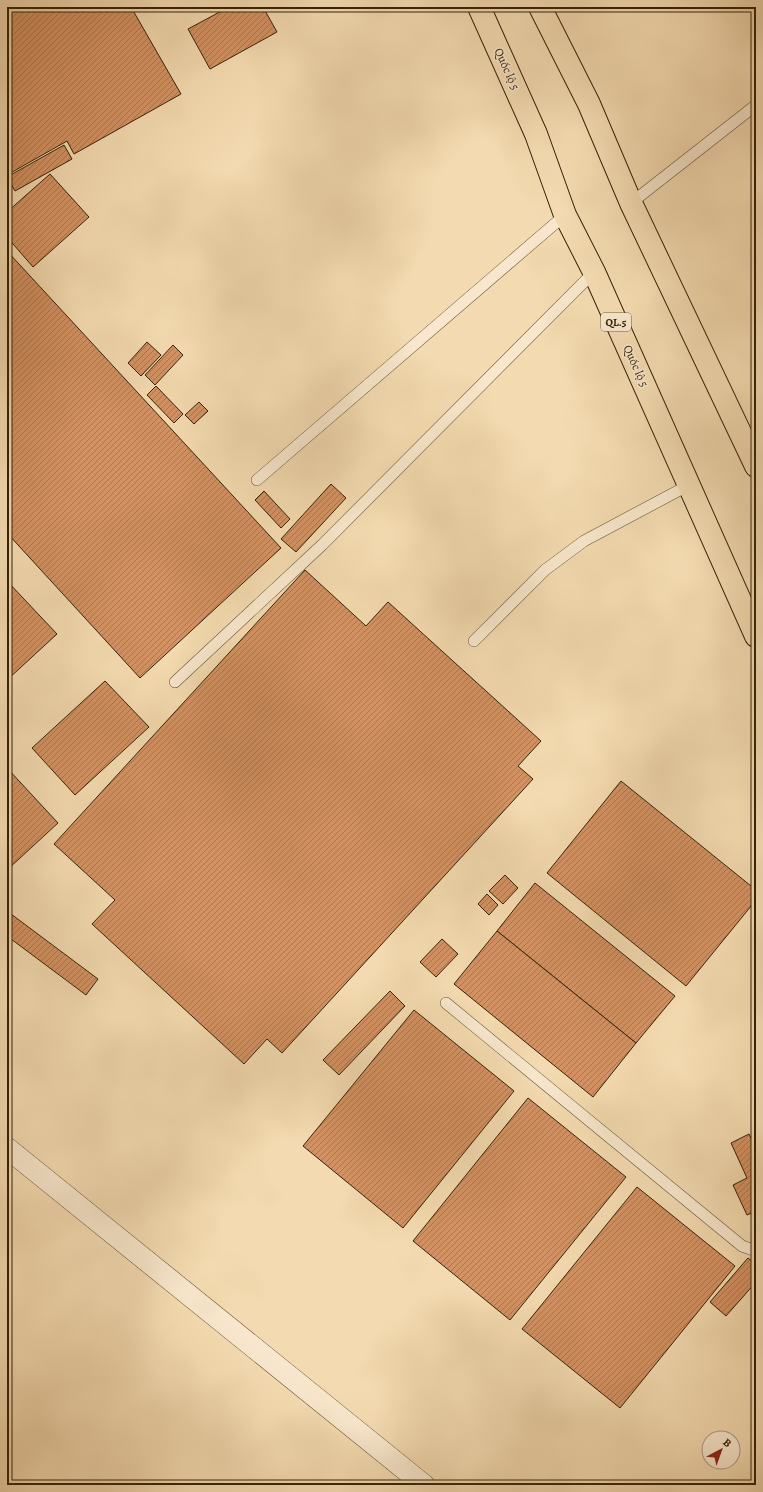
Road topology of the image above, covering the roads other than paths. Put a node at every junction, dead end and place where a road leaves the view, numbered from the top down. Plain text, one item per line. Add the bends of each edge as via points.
1 (479, 7) edge
2 (540, 7) edge
3 (756, 105) edge
4 (630, 203) junction
5 (565, 215) junction
6 (594, 272) junction
7 (756, 466) edge
8 (257, 480) dead end
9 (689, 485) junction
10 (756, 636) edge
11 (474, 641) dead end
12 (175, 682) dead end
13 (446, 1003) dead end
14 (7, 1148) edge
15 (756, 1251) edge
16 (424, 1485) edge

1 - 5 highway, Quốc lộ 5 / QL.5 via 536,134
2 - 4 highway via 589,104
3 - 4 lane
4 - 7 highway
5 - 6 highway, Quốc lộ 5 / QL.5
5 - 8 lane
6 - 9 highway, Quốc lộ 5 / QL.5
6 - 12 lane via 322,545
9 - 10 highway, Quốc lộ 5 / QL.5
9 - 11 lane via 584,541 544,570
13 - 15 lane via 742,1246
14 - 16 street

